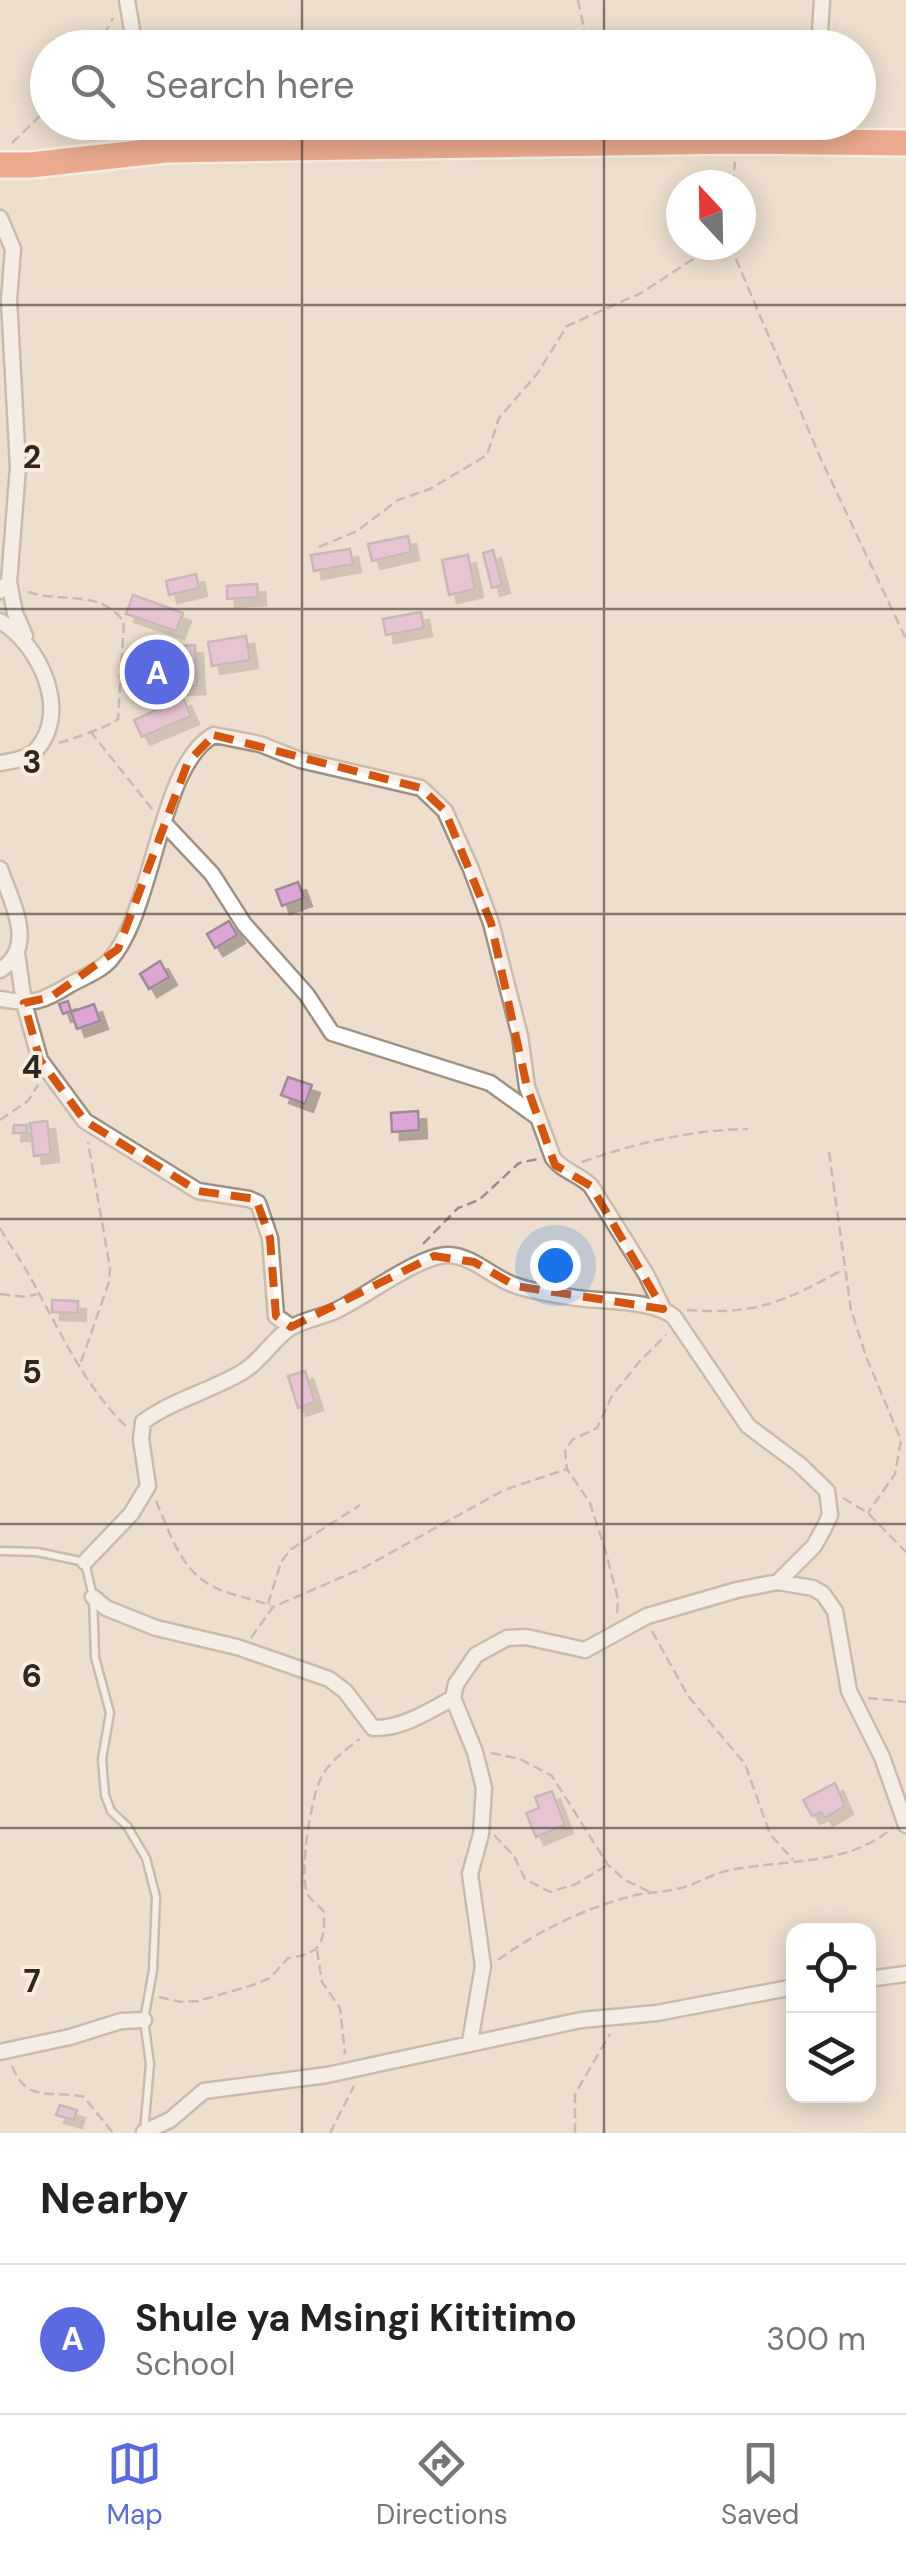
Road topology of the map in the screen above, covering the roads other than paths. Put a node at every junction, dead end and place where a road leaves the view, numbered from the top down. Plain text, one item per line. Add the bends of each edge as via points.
1 (126, 0) edge
2 (822, 0) edge
3 (132, 30) edge
4 (820, 30) edge
5 (139, 140) edge
6 (501, 140) edge
7 (862, 140) edge
8 (906, 143) edge
9 (139, 152) junction
10 (6, 154) edge
11 (0, 218) edge
12 (5, 586) edge
13 (0, 621) edge
14 (27, 641) junction
15 (0, 764) edge
16 (164, 823) junction
17 (0, 868) edge
18 (17, 953) junction
19 (0, 970) edge
20 (0, 999) edge
21 (24, 1003) junction
22 (536, 1116) junction
23 (670, 1315) junction
24 (291, 1327) junction
25 (0, 1550) edge
26 (85, 1562) junction
27 (778, 1582) junction
28 (94, 1596) junction
29 (454, 1698) junction
30 (904, 1822) edge
31 (906, 1974) edge
32 (876, 1978) edge
33 (786, 1988) edge
34 (144, 2020) junction
35 (470, 2042) junction
36 (4, 2051) edge
37 (144, 2132) edge

1 - 3 street
2 - 4 street
5 - 9 street
6 - 9 highway
7 - 8 highway
9 - 10 highway via 30,165
11 - 12 street via 13,250 9,300 18,467
12 - 14 street
13 - 14 street
14 - 15 street via 51,704 48,726 36,751
16 - 21 street via 118,949 52,997
16 - 22 street via 212,874 332,1034 490,1083
16 - 22 street via 198,743 214,734 421,788 445,811 484,904
17 - 18 street via 19,924
18 - 19 street
18 - 21 street
20 - 21 street
21 - 24 street via 40,1060 85,1121 198,1192 258,1203 270,1238 276,1316
22 - 23 street via 562,1166 592,1186
23 - 24 street via 516,1286 454,1255 434,1256 373,1292
23 - 27 street via 748,1426 827,1492 824,1528
24 - 26 street via 259,1362 144,1422 140,1439 148,1486 132,1514
25 - 26 lane
26 - 28 lane
27 - 29 street via 647,1616 585,1650 507,1638 462,1671
27 - 30 street via 813,1588 829,1601 849,1691 882,1756
28 - 29 street via 106,1608 156,1628 237,1647 339,1684 373,1728 412,1719
28 - 34 lane via 94,1657 110,1713 104,1795 138,1844 156,1897
29 - 35 street via 484,1788 470,1887 483,1966
31 - 32 street
33 - 35 street
34 - 36 street
34 - 37 lane via 150,2064
35 - 37 street via 356,2069 204,2091

